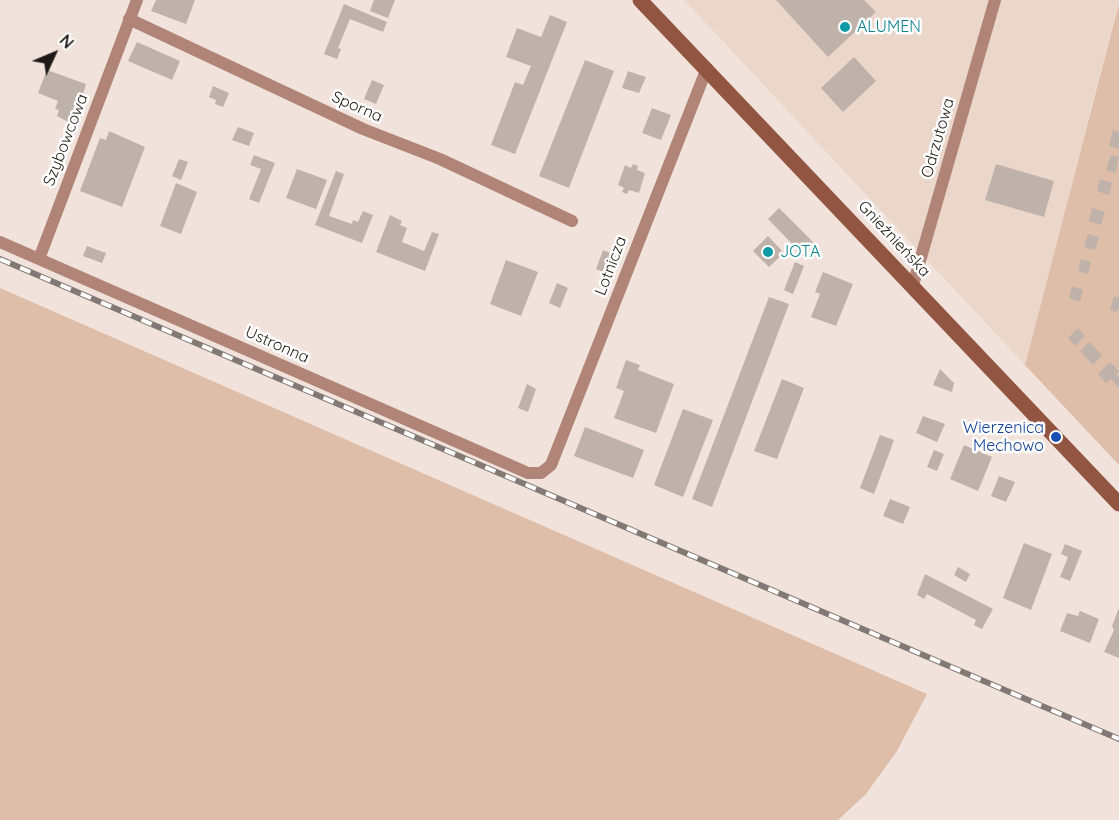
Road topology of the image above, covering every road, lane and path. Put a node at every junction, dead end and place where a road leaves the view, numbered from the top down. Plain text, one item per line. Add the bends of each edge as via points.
1 (137, 0) edge
2 (640, 0) edge
3 (995, 0) edge
4 (129, 19) junction
5 (707, 68) junction
6 (572, 221) dead end
7 (0, 242) edge
8 (39, 259) junction
9 (913, 285) junction
10 (542, 473) joint
11 (1119, 504) edge

1 - 4 street, Szybowcowa
2 - 5 main road, Gnieźnieńska
3 - 9 street, Odrzutowa
4 - 6 street, Sporna via 363,129 440,159
4 - 8 street, Szybowcowa
5 - 9 main road, Gnieźnieńska
5 - 10 street, Lotnicza via 551,465
7 - 8 street, Ustronna
8 - 10 street, Ustronna via 528,473
9 - 11 main road, Gnieźnieńska

